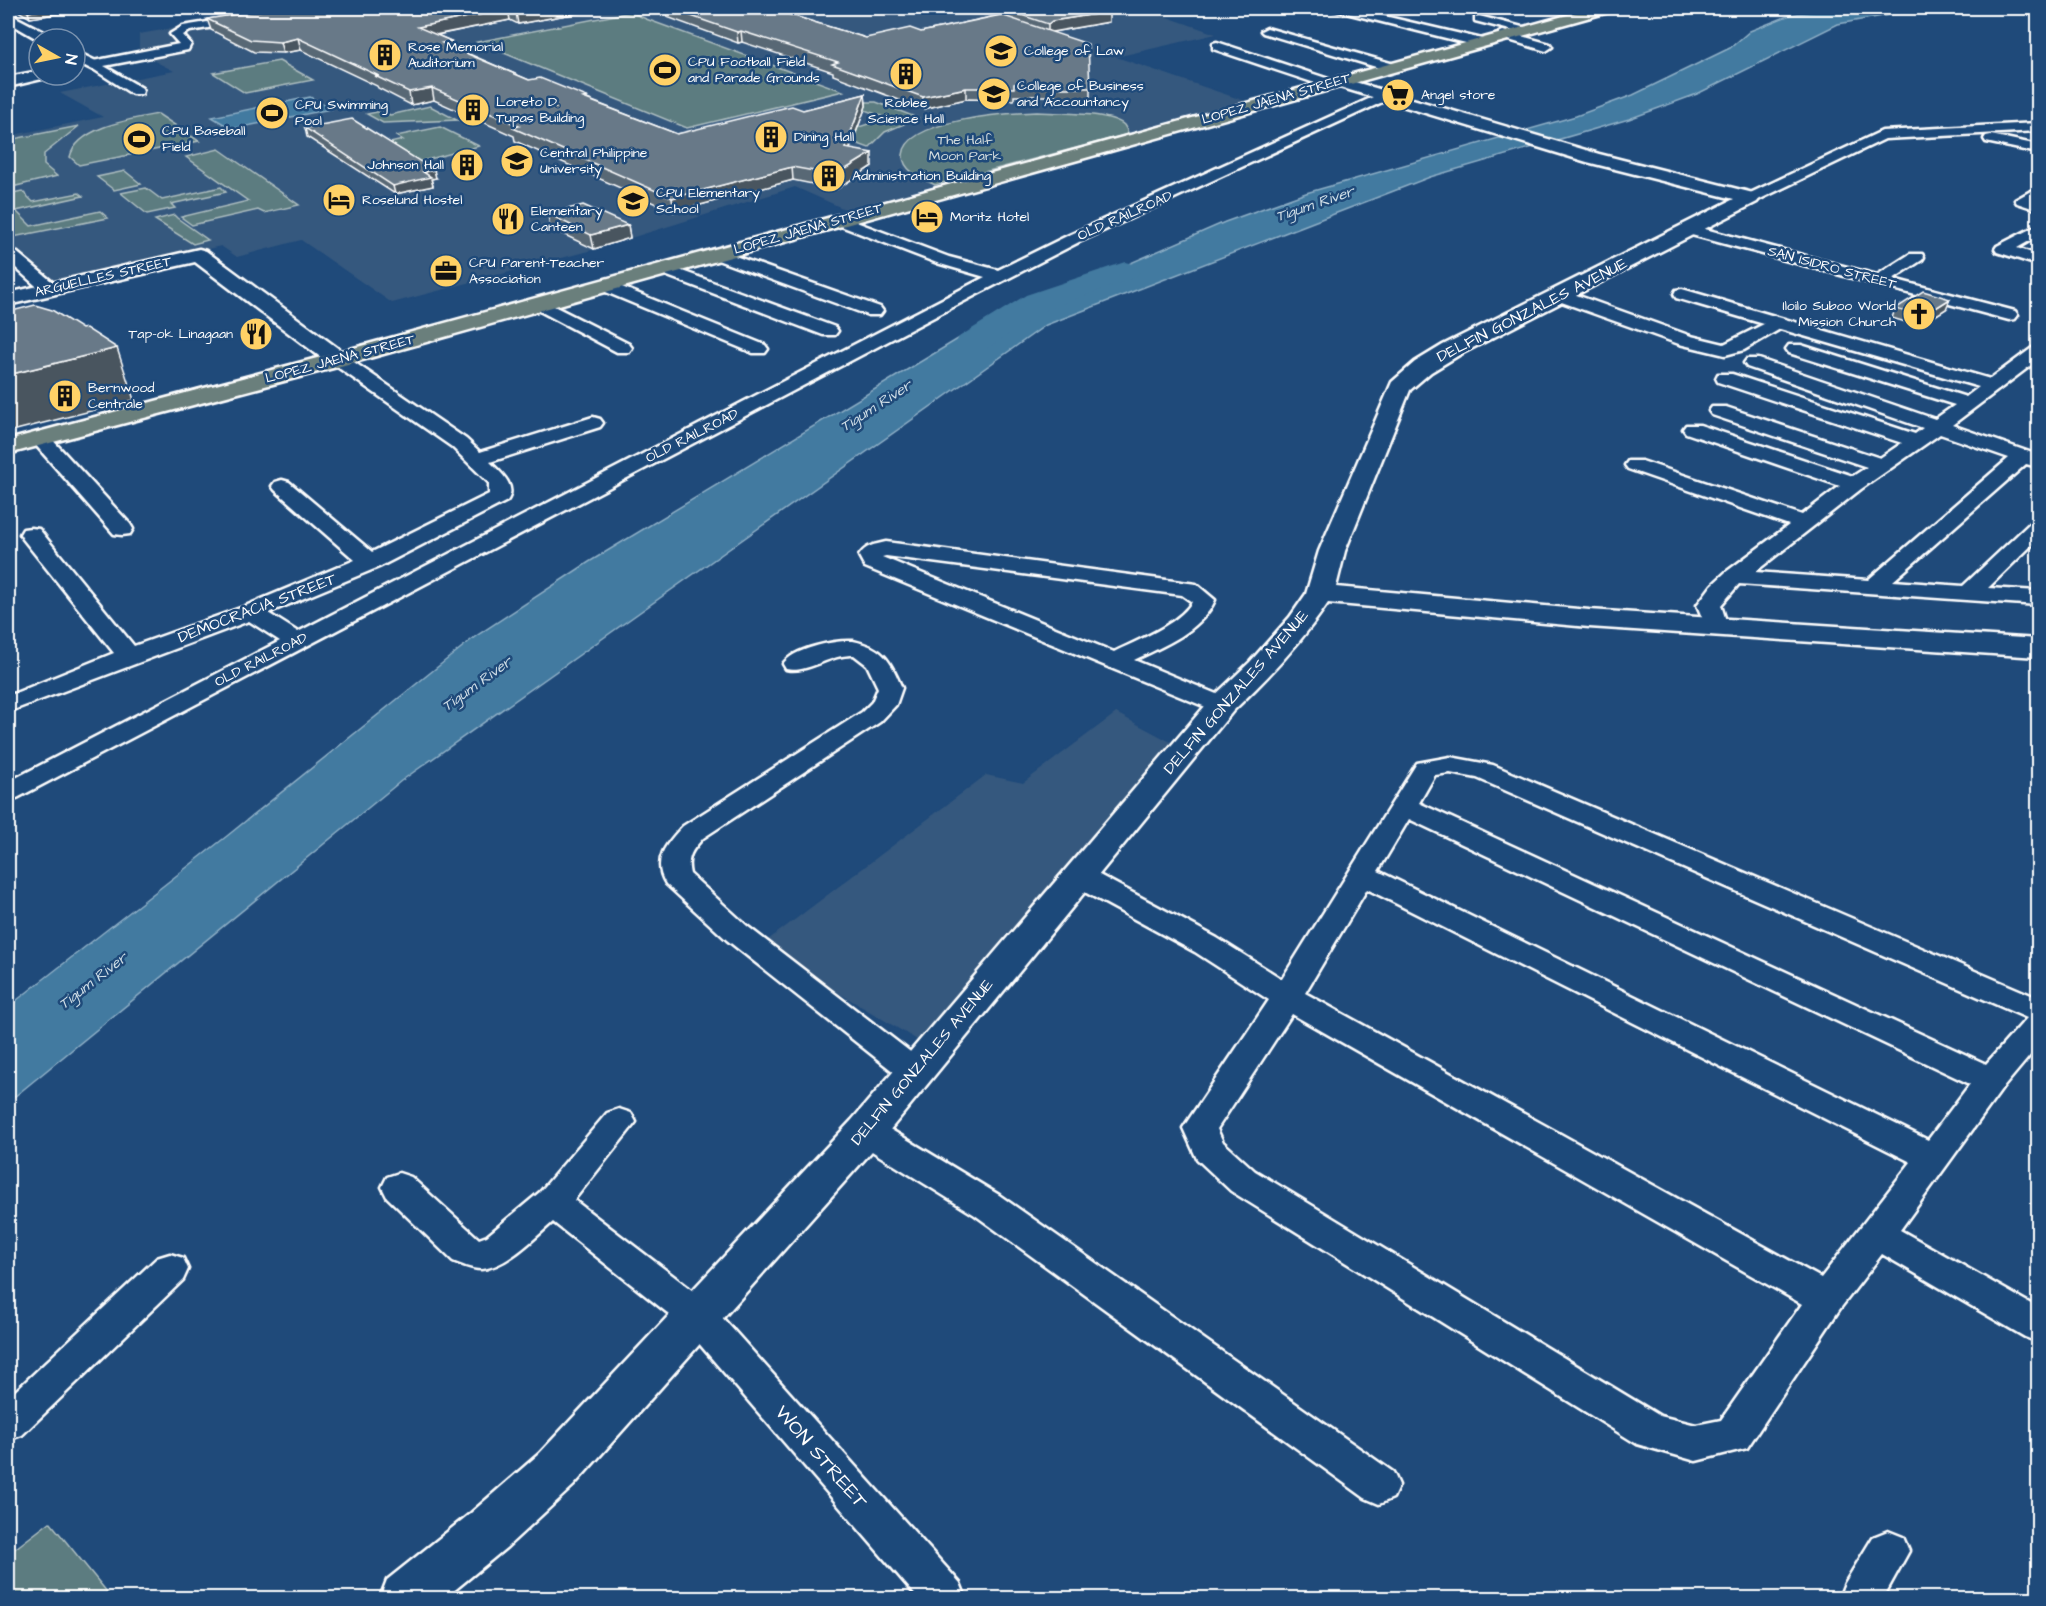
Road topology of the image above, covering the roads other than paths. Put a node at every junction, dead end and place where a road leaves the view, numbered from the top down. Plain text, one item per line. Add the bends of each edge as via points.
1 (311, 8) edge
2 (1338, 8) edge
3 (1607, 8) edge
4 (10, 14) edge
5 (1479, 19) dead end
6 (29, 27) edge
7 (1522, 30) junction
8 (1267, 31) dead end
9 (1503, 35) junction
10 (1478, 42) junction
11 (1217, 46) dead end
12 (1546, 48) dead end
13 (87, 62) edge
14 (93, 65) junction
15 (87, 66) edge
16 (1390, 67) junction
17 (27, 78) edge
18 (8, 82) edge
19 (1335, 83) junction
20 (137, 91) dead end
21 (1384, 96) junction
22 (2038, 127) edge
23 (1955, 131) junction
24 (2038, 149) edge
25 (2038, 191) edge
26 (1751, 198) junction
27 (2038, 206) edge
28 (838, 220) junction
29 (1690, 230) junction
30 (2038, 230) edge
31 (8, 253) edge
32 (718, 255) junction
33 (1916, 257) dead end
34 (2038, 260) edge
35 (663, 269) junction
36 (1000, 276) junction
37 (1878, 281) junction
38 (607, 286) junction
39 (50, 289) junction
40 (1682, 294) dead end
41 (1559, 295) junction
42 (8, 299) edge
43 (540, 304) junction
44 (874, 311) dead end
45 (2009, 315) dead end
46 (1779, 322) junction
47 (829, 331) dead end
48 (623, 348) dead end
49 (759, 349) dead end
50 (1795, 350) dead end
51 (2038, 352) edge
52 (339, 360) junction
53 (1753, 363) dead end
54 (1725, 378) dead end
55 (1994, 386) junction
56 (1967, 403) junction
57 (1719, 411) dead end
58 (593, 423) dead end
59 (1939, 426) junction
60 (1693, 429) dead end
61 (40, 438) junction
62 (1917, 441) junction
63 (8, 447) edge
64 (2031, 459) edge
65 (476, 460) junction
66 (1635, 465) dead end
67 (1882, 465) junction
68 (1855, 484) junction
69 (282, 486) dead end
70 (500, 497) junction
71 (548, 511) junction
72 (1805, 523) junction
73 (2038, 528) edge
74 (122, 529) dead end
75 (31, 534) dead end
76 (371, 562) junction
77 (1734, 577) junction
78 (1873, 586) junction
79 (1970, 592) junction
80 (1320, 594) junction
81 (2038, 598) edge
82 (251, 612) junction
83 (1716, 627) junction
84 (296, 641) junction
85 (2038, 648) edge
86 (129, 656) junction
87 (1113, 662) junction
88 (795, 664) dead end
89 (8, 705) edge
90 (1222, 705) junction
91 (8, 792) edge
92 (1404, 806) junction
93 (1362, 875) junction
94 (1078, 876) junction
95 (1287, 997) junction
96 (2038, 1010) edge
97 (2038, 1026) edge
98 (915, 1072) junction
99 (1991, 1080) junction
100 (619, 1122) dead end
101 (866, 1131) junction
102 (1934, 1158) junction
103 (399, 1187) dead end
104 (552, 1202) junction
105 (1877, 1234) junction
106 (170, 1269) dead end
107 (1826, 1299) junction
108 (697, 1315) junction
109 (2038, 1326) edge
110 (8, 1423) edge
111 (1379, 1485) dead end
112 (1888, 1551) dead end
113 (406, 1599) edge
114 (945, 1599) edge
115 (1860, 1599) edge

1 - 14 street via 187,28 176,34 184,47
2 - 10 street
3 - 7 main road, LOPEZ JAENA STREET
4 - 6 street
5 - 7 street
7 - 9 main road, LOPEZ JAENA STREET
8 - 16 street
9 - 10 main road, LOPEZ JAENA STREET
9 - 12 street
10 - 16 main road, LOPEZ JAENA STREET
11 - 19 street
13 - 14 street
14 - 15 street
14 - 20 street
16 - 19 main road, LOPEZ JAENA STREET
17 - 18 street
19 - 21 street
19 - 28 main road, LOPEZ JAENA STREET
21 - 26 street via 1593,158
21 - 36 street, OLD RAILROAD
22 - 23 street
23 - 24 street
23 - 26 street, DELFIN GONZALES AVENUE via 1882,135
25 - 27 street via 2022,200
26 - 29 street, DELFIN GONZALES AVENUE
28 - 32 main road, LOPEZ JAENA STREET
28 - 36 street via 943,260
29 - 37 street, SAN ISIDRO STREET
29 - 41 street, DELFIN GONZALES AVENUE
30 - 34 street via 2003,249
31 - 39 street
32 - 35 main road, LOPEZ JAENA STREET
32 - 44 street
33 - 37 street
35 - 38 main road, LOPEZ JAENA STREET
35 - 47 street
36 - 71 street, OLD RAILROAD
37 - 45 street, SAN ISIDRO STREET
38 - 43 main road, LOPEZ JAENA STREET
38 - 49 street
39 - 42 street, ARGUELLES STREET
39 - 52 street, ARGUELLES STREET via 199,255
40 - 46 street
41 - 46 street via 1685,340 1725,350
41 - 80 street, DELFIN GONZALES AVENUE via 1451,350 1400,387 1332,551
43 - 48 street
43 - 52 main road, LOPEZ JAENA STREET
46 - 55 street
50 - 56 street
51 - 55 street
52 - 61 main road, LOPEZ JAENA STREET
52 - 65 street via 459,443
53 - 59 street
54 - 62 street
55 - 56 street
56 - 59 street
57 - 67 street
58 - 65 street
59 - 62 street
59 - 64 street
60 - 68 street
61 - 63 main road, LOPEZ JAENA STREET
61 - 74 street
62 - 67 street
64 - 78 street
65 - 70 street via 500,482
66 - 72 street
67 - 68 street
68 - 72 street
69 - 76 street
70 - 71 street
70 - 76 street, DEMOCRACIA STREET
71 - 84 street, OLD RAILROAD
72 - 77 street
73 - 79 street
75 - 86 street
76 - 82 street, DEMOCRACIA STREET
77 - 78 street
77 - 83 street via 1709,605
78 - 79 street
79 - 81 street
80 - 83 street
80 - 90 street, DELFIN GONZALES AVENUE via 1261,668
82 - 84 street
82 - 86 street, DEMOCRACIA STREET
83 - 85 street
84 - 91 street, OLD RAILROAD
86 - 89 street, DEMOCRACIA STREET
87 - 87 street via 873,562 870,556 886,549 1188,589 1204,600 1203,608 1188,621
87 - 90 street
88 - 98 street via 821,651 856,650 870,654 890,688 883,705 871,717 693,831 678,848 673,862 676,877 737,933
90 - 94 street, DELFIN GONZALES AVENUE
92 - 93 street
92 - 96 street via 1426,769 1450,765 1484,771
92 - 99 street
93 - 95 street
93 - 102 street
94 - 95 street via 1206,945
94 - 98 street, DELFIN GONZALES AVENUE
95 - 107 street
95 - 107 street via 1200,1128 1209,1150 1243,1182 1651,1431 1696,1443 1733,1435
97 - 99 street
98 - 101 street, DELFIN GONZALES AVENUE
99 - 102 street
100 - 104 street
101 - 108 street, DELFIN GONZALES AVENUE
101 - 111 street via 987,1205
102 - 105 street
103 - 104 street via 466,1251 481,1254 500,1246
104 - 108 street, WON STREET
105 - 107 street
105 - 109 street
106 - 110 street
108 - 113 street, DELFIN GONZALES AVENUE via 556,1470
108 - 114 street, WON STREET
112 - 115 street

